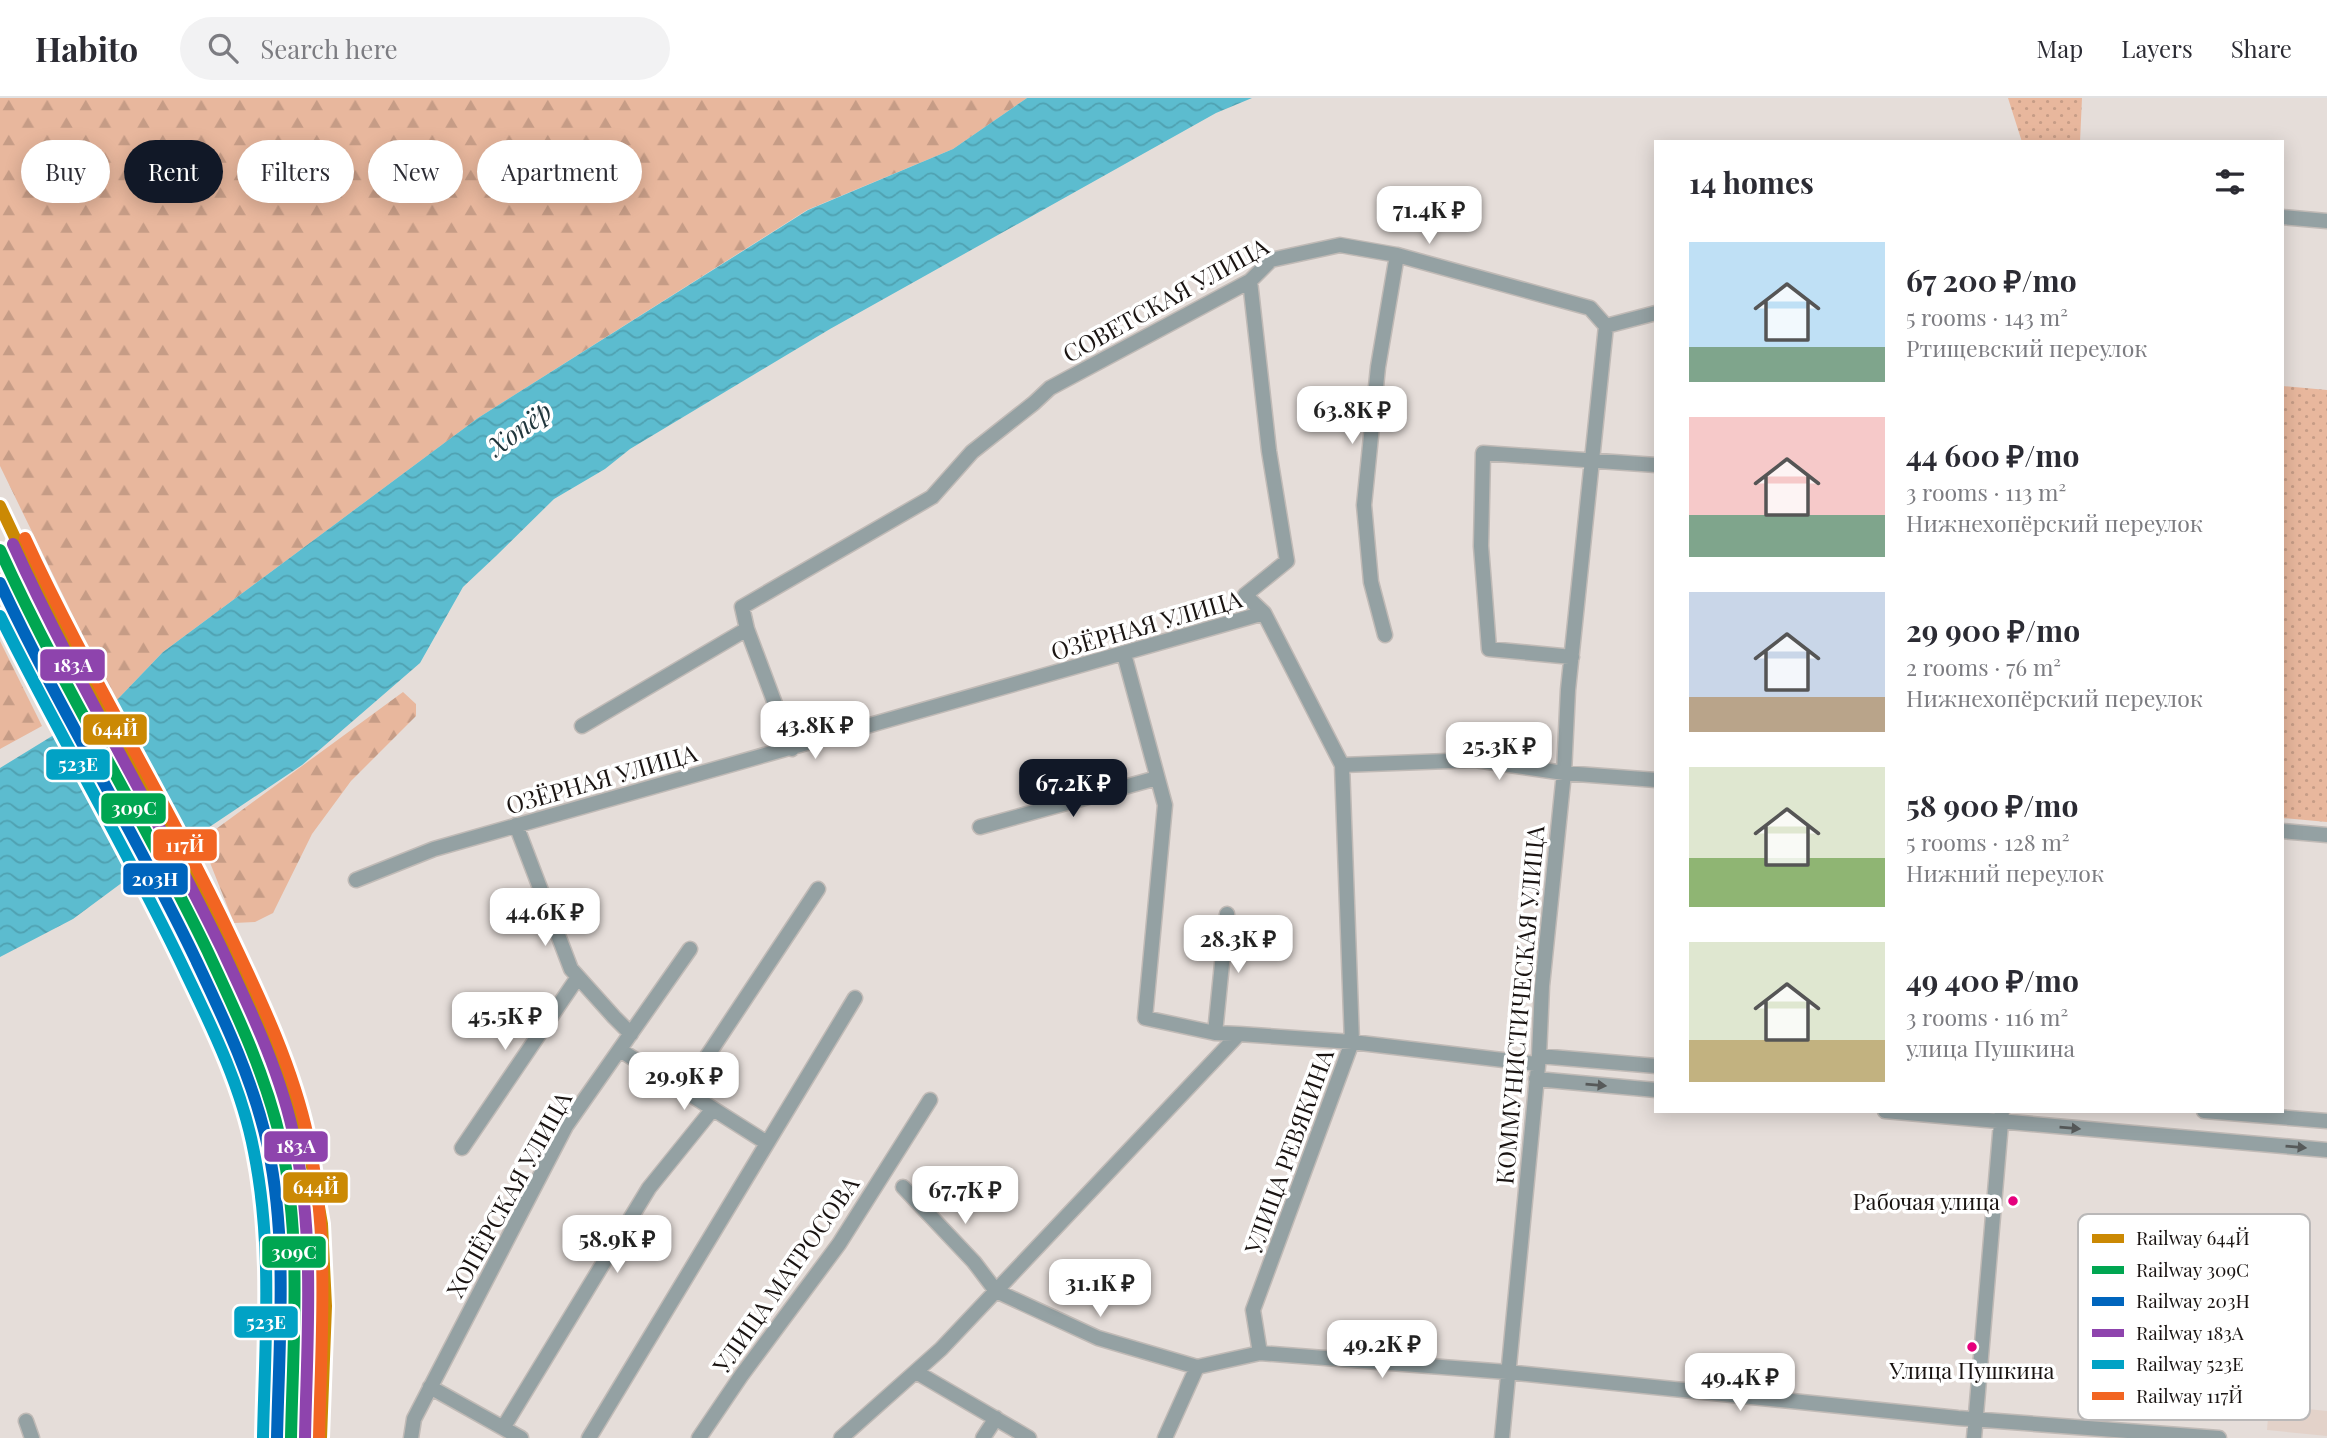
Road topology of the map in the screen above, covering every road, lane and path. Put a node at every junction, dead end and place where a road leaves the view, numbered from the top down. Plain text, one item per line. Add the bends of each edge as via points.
1 (2284, 217) edge
2 (2327, 221) edge
3 (1397, 255) junction
4 (1250, 281) junction
5 (1654, 314) edge
6 (1606, 326) junction
7 (1591, 460) junction
8 (1654, 465) edge
9 (1264, 613) junction
10 (747, 629) junction
11 (1385, 635) dead end
12 (1124, 654) junction
13 (1572, 657) junction
14 (582, 726) dead end
15 (792, 749) junction
16 (1342, 765) junction
17 (1564, 773) junction
18 (1157, 778) junction
19 (1654, 780) edge
20 (516, 825) junction
21 (980, 827) dead end
22 (2284, 831) edge
23 (2327, 835) edge
24 (356, 880) dead end
25 (818, 889) dead end
26 (1227, 914) dead end
27 (690, 949) dead end
28 (578, 976) junction
29 (855, 998) dead end
30 (1215, 1032) junction
31 (631, 1034) junction
32 (1239, 1034) junction
33 (1353, 1042) junction
34 (620, 1050) junction
35 (1654, 1066) edge
36 (1538, 1067) junction
37 (1654, 1090) edge
38 (684, 1091) junction
39 (930, 1100) dead end
40 (712, 1110) junction
41 (1924, 1113) edge
42 (2229, 1113) edge
43 (2002, 1117) edge
44 (2327, 1121) edge
45 (767, 1143) junction
46 (462, 1148) dead end
47 (2327, 1150) edge
48 (903, 1187) dead end
49 (996, 1291) junction
50 (1260, 1353) junction
51 (1197, 1367) junction
52 (916, 1371) junction
53 (1507, 1372) junction
54 (430, 1387) junction
55 (996, 1418) junction
56 (1976, 1420) junction
57 (26, 1421) dead end
58 (503, 1428) junction
59 (2190, 1437) edge
60 (32, 1438) edge
61 (411, 1438) edge
62 (521, 1438) edge
63 (589, 1438) edge
64 (699, 1438) edge
65 (841, 1438) edge
66 (983, 1438) edge
67 (1029, 1438) edge
68 (1165, 1438) edge
69 (1502, 1438) edge
70 (1974, 1438) edge
71 (2219, 1438) edge

1 - 2 street
3 - 4 street, СОВЕТСКАЯ УЛИЦА via 1340,245 1271,260
3 - 6 street, СОВЕТСКАЯ УЛИЦА via 1590,307
3 - 11 street via 1378,368 1364,505 1371,582
4 - 9 street, УЛИЦА РЕВЯКИНА via 1269,452 1287,561 1245,595
4 - 10 street, СОВЕТСКАЯ УЛИЦА via 1050,388 972,452 932,497 742,607
5 - 6 street
6 - 7 street, КОММУНИСТИЧЕСКАЯ УЛИЦА
7 - 8 street
7 - 13 street, КОММУНИСТИЧЕСКАЯ УЛИЦА
7 - 13 street via 1483,453 1481,546 1489,649
9 - 12 street, ОЗЁРНАЯ УЛИЦА
9 - 16 street, УЛИЦА РЕВЯКИНА
10 - 14 street
10 - 15 street
12 - 15 street, ОЗЁРНАЯ УЛИЦА
12 - 18 street
13 - 17 street, КОММУНИСТИЧЕСКАЯ УЛИЦА
15 - 20 street, ОЗЁРНАЯ УЛИЦА
16 - 17 street via 1475,760
16 - 33 street, УЛИЦА РЕВЯКИНА
17 - 19 street
17 - 36 street, КОММУНИСТИЧЕСКАЯ УЛИЦА
18 - 21 street
18 - 30 street via 1165,805 1145,1018
20 - 24 street, ОЗЁРНАЯ УЛИЦА via 433,849
20 - 28 street via 571,969
22 - 23 street
25 - 38 street
26 - 30 street
27 - 31 street, ХОПЁРСКАЯ УЛИЦА
28 - 31 street
28 - 46 street
29 - 45 street
30 - 32 street
31 - 34 street, ХОПЁРСКАЯ УЛИЦА
32 - 33 street
32 - 49 street
33 - 36 street
33 - 50 street, УЛИЦА РЕВЯКИНА via 1253,1310
34 - 38 street
34 - 54 street, ХОПЁРСКАЯ УЛИЦА via 566,1126
35 - 36 street
36 -> 37 street
36 - 53 street, КОММУНИСТИЧЕСКАЯ УЛИЦА
38 - 40 street
39 - 64 street, УЛИЦА МАТРОСОВА via 839,1244
40 - 45 street
40 - 58 street via 649,1188
41 - 43 street
42 - 44 street
43 -> 47 street
43 - 56 street
45 - 63 street
48 - 49 street
49 - 51 street via 1098,1338
49 - 52 street
50 - 51 street
50 - 53 street
51 - 68 street
52 - 55 street
52 - 65 street
53 - 56 street
53 - 69 street, КОММУНИСТИЧЕСКАЯ УЛИЦА
54 - 58 street
54 - 61 street, ХОПЁРСКАЯ УЛИЦА via 414,1419
55 - 66 street
55 - 67 street
56 - 59 street
56 - 70 street
57 - 60 street
58 - 62 street
59 - 71 street

